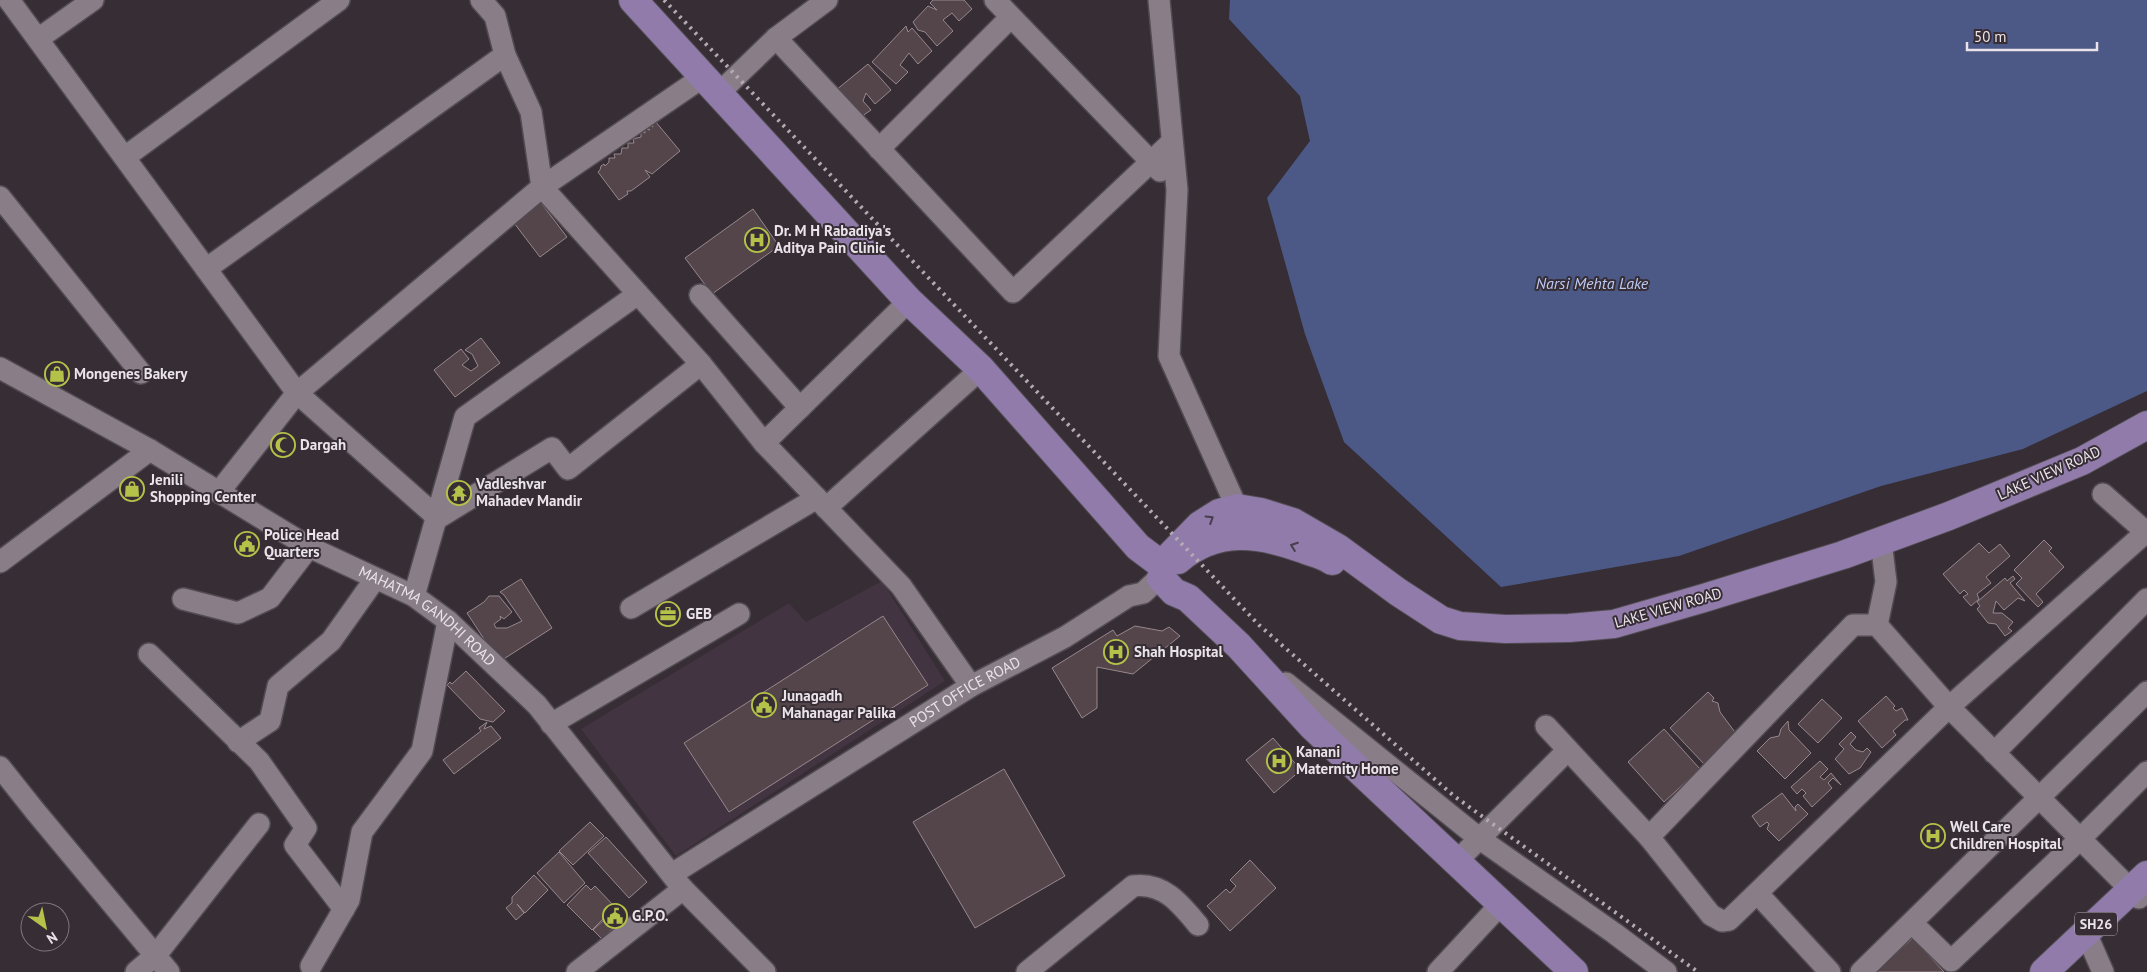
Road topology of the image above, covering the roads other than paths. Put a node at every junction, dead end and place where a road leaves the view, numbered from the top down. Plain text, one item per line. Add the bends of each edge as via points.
1 (9, 0) edge
2 (94, 0) edge
3 (339, 0) edge
4 (481, 0) edge
5 (633, 0) edge
6 (827, 0) edge
7 (995, 0) edge
8 (1159, 0) edge
9 (1010, 18) junction
10 (776, 38) junction
11 (38, 40) junction
12 (505, 55) junction
13 (711, 85) junction
14 (1172, 142) junction
15 (879, 149) junction
16 (125, 157) junction
17 (1151, 162) junction
18 (542, 187) junction
19 (1177, 190) junction
20 (0, 197) edge
21 (206, 269) junction
22 (638, 294) junction
23 (700, 295) dead end
24 (909, 301) junction
25 (701, 364) junction
26 (0, 368) edge
27 (981, 369) junction
28 (141, 373) dead end
29 (298, 393) junction
30 (800, 408) junction
31 (2147, 425) edge
32 (764, 443) junction
33 (2147, 443) edge
34 (150, 450) junction
35 (2089, 478) junction
36 (219, 492) junction
37 (821, 503) junction
38 (1237, 508) junction
39 (438, 518) junction
40 (2146, 532) edge
41 (1245, 536) junction
42 (310, 547) junction
43 (1882, 548) junction
44 (0, 562) edge
45 (1159, 566) junction
46 (375, 579) junction
47 (414, 596) junction
48 (183, 599) dead end
49 (2147, 599) edge
50 (631, 608) dead end
51 (739, 614) dead end
52 (448, 621) junction
53 (1876, 625) junction
54 (1239, 646) junction
55 (150, 654) dead end
56 (971, 686) junction
57 (2147, 692) edge
58 (1949, 707) junction
59 (551, 724) junction
60 (1546, 726) dead end
61 (238, 742) junction
62 (1568, 750) junction
63 (1994, 753) junction
64 (0, 767) edge
65 (2147, 772) edge
66 (2039, 799) junction
67 (259, 824) dead end
68 (1649, 837) junction
69 (1480, 839) junction
70 (2080, 840) junction
71 (1456, 862) junction
72 (677, 882) junction
73 (2141, 888) edge
74 (1758, 894) junction
75 (1501, 904) junction
76 (344, 909) junction
77 (1912, 923) junction
78 (1198, 925) dead end
79 (2088, 937) junction
80 (156, 955) junction
81 (311, 966) dead end
82 (136, 972) edge
83 (169, 972) edge
84 (577, 972) edge
85 (765, 972) edge
86 (1027, 972) edge
87 (1438, 972) edge
88 (1574, 972) edge
89 (1666, 972) edge
90 (1830, 972) edge
91 (1861, 972) edge
92 (2044, 972) edge
93 (2059, 972) edge
94 (2104, 972) edge

1 - 11 street
2 - 11 street
3 - 16 street
4 - 12 street via 495,16
5 - 13 main road
6 - 10 street
7 - 9 street
8 - 14 street
9 - 15 street
9 - 17 street
10 - 13 street
10 - 15 street
11 - 16 street
12 - 18 street via 531,112
12 - 21 street
13 - 18 street
13 - 24 main road
14 - 17 street
14 - 19 street
15 - 17 street via 1013,292
16 - 21 street
17 - 19 street
18 - 22 street
18 - 29 street
19 - 38 street via 1169,356
20 - 28 street
21 - 29 street
22 - 25 street
22 - 39 street via 465,417
23 - 30 street
24 - 27 main road
24 - 30 street
25 - 32 street
25 - 39 street via 568,469 552,448
26 - 34 street, MAHATMA GANDHI ROAD
27 - 37 street
27 - 45 main road
29 - 36 street
29 - 39 street
30 - 32 street
31 - 35 main road, LAKE VIEW ROAD
32 - 37 street
33 - 35 main road, LAKE VIEW ROAD
34 - 36 street, MAHATMA GANDHI ROAD
34 - 44 street
35 - 40 street
35 - 43 main road, LAKE VIEW ROAD via 1949,516
36 - 42 street, MAHATMA GANDHI ROAD
37 - 50 street
37 - 56 street via 901,586
38 - 41 street
38 - 43 main road, LAKE VIEW ROAD via 1293,522 1338,548 1441,620 1477,628 1569,628 1614,624
45 -> 38 main road, LAKE VIEW ROAD via 1200,525 1219,513
39 - 47 street
40 - 58 street
43 -> 41 main road, LAKE VIEW ROAD via 1620,637 1468,644 1422,629 1329,559 1275,539
41 - 45 main road via 1227,536
42 - 46 street, MAHATMA GANDHI ROAD
42 - 48 street via 270,598 238,614
43 - 53 street via 1886,582
45 - 54 main road
45 - 56 street, POST OFFICE ROAD via 1135,584 1129,596 1065,637
46 - 47 street, MAHATMA GANDHI ROAD
46 - 61 street via 332,641 278,686 270,721
47 - 52 street, MAHATMA GANDHI ROAD
49 - 63 street
51 - 59 street
52 - 59 street, MAHATMA GANDHI ROAD via 536,705
52 - 76 street via 422,750 362,832 350,900
53 - 58 street
53 - 68 street via 1853,625
54 - 69 street
54 - 71 main road via 1312,726
55 - 61 street
56 - 72 street, POST OFFICE ROAD
57 - 66 street
58 - 63 street
58 - 74 street
59 - 72 street, MAHATMA GANDHI ROAD
60 - 62 street
61 - 76 street via 258,761 306,828 295,845
62 - 68 street
62 - 69 street
63 - 66 street
64 - 80 street
65 - 70 street
66 - 70 street
66 - 77 street
67 - 80 street
68 - 74 street via 1716,918 1729,920
69 - 71 street
69 - 89 street
70 - 73 street
70 - 77 street via 1951,962
71 - 75 main road
72 - 84 street, POST OFFICE ROAD
72 - 85 street, MAHATMA GANDHI ROAD
73 - 79 main road, SH26
74 - 90 street
75 - 87 street
75 - 88 main road
76 - 81 street
77 - 91 street
78 - 86 street via 1184,906 1163,890 1146,884 1132,886
79 - 92 main road, SH26
79 - 93 main road, SH26
79 - 94 street
80 - 82 street
80 - 83 street

